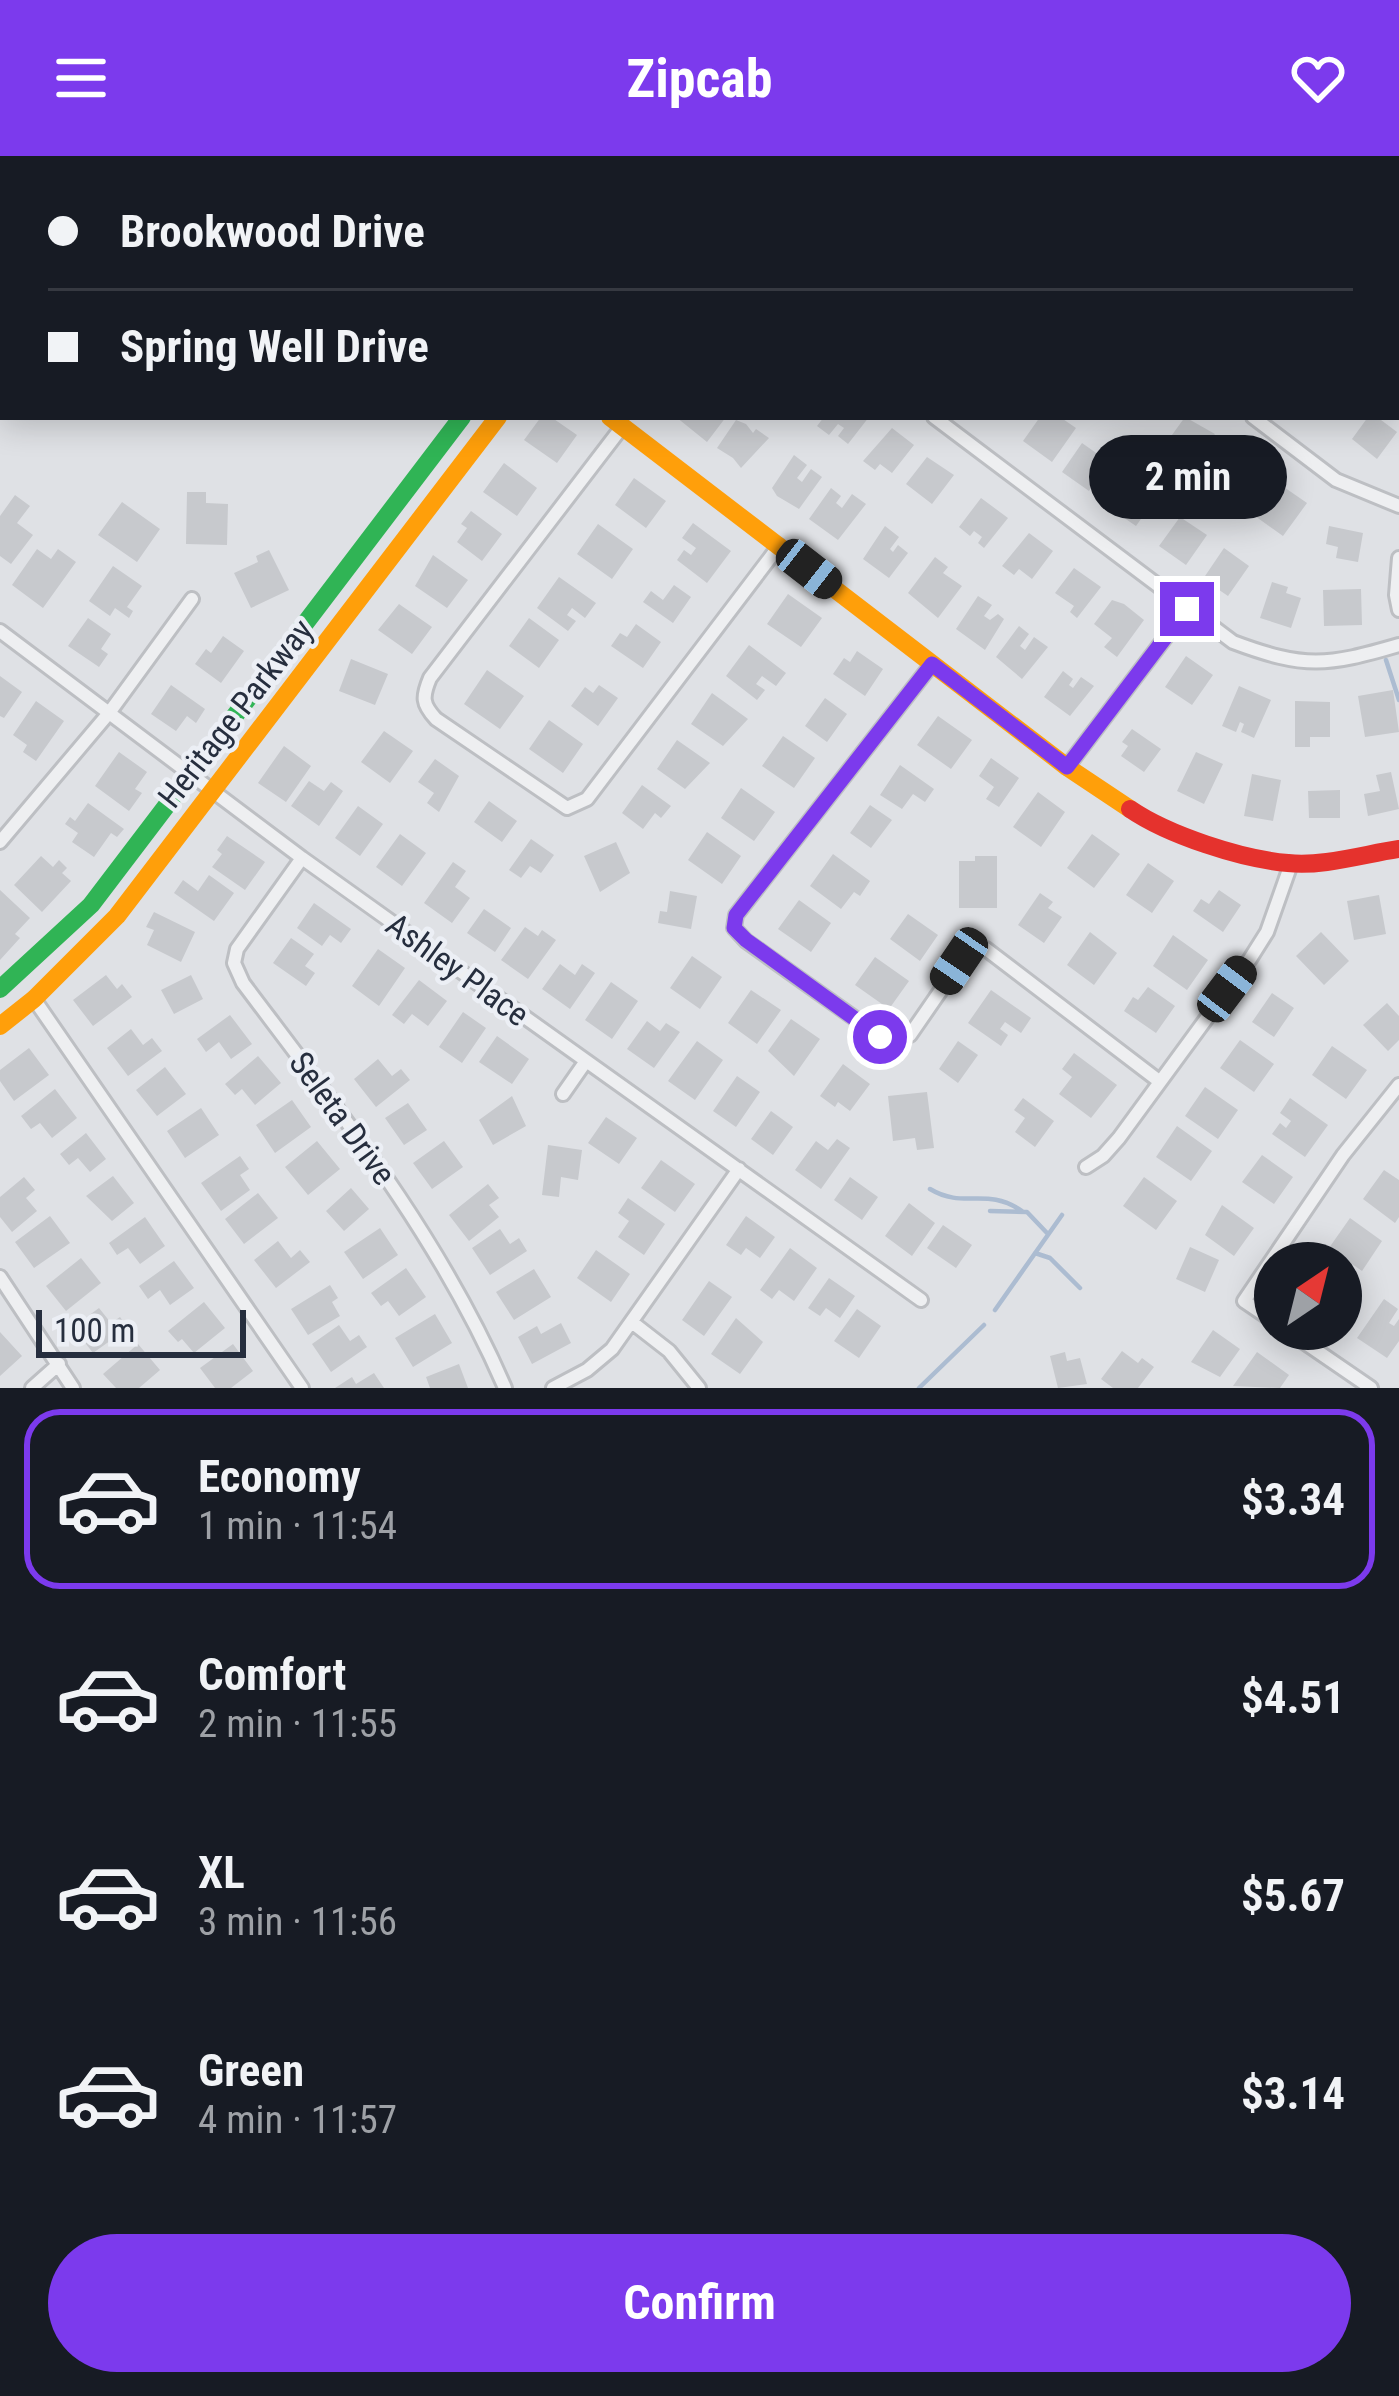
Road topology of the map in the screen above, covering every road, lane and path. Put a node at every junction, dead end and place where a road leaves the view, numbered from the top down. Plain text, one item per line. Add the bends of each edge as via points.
1 (460, 420) edge
2 (496, 420) edge
3 (938, 420) edge
4 (1257, 420) edge
5 (616, 422) edge
6 (1399, 506) edge
7 (778, 546) junction
8 (1399, 558) edge
9 (192, 599) dead end
10 (1187, 609) junction
11 (1399, 610) edge
12 (0, 631) edge
13 (1399, 645) edge
14 (932, 664) junction
15 (109, 712) junction
16 (1067, 767) junction
17 (193, 776) junction
18 (214, 790) junction
19 (0, 842) edge
20 (1399, 849) edge
21 (302, 859) junction
22 (1291, 864) junction
23 (0, 989) edge
24 (34, 998) junction
25 (0, 1026) edge
26 (586, 1061) junction
27 (1159, 1081) junction
28 (1399, 1085) edge
29 (563, 1094) dead end
30 (1086, 1167) dead end
31 (739, 1168) junction
32 (1284, 1242) edge
33 (0, 1277) edge
34 (921, 1300) dead end
35 (633, 1323) junction
36 (1315, 1350) edge
37 (59, 1364) junction
38 (32, 1388) edge
39 (73, 1388) edge
40 (302, 1388) edge
41 (505, 1388) edge
42 (553, 1388) edge
43 (699, 1388) edge
44 (1370, 1388) edge

1 - 17 main road, Heritage Parkway
2 - 18 main road, Heritage Parkway
3 - 10 street
4 - 6 street via 1336,480
5 - 7 main road
5 - 7 street via 430,678 424,706 436,719 567,808 587,799
7 - 14 main road
8 - 11 street
9 - 15 street
10 - 13 street via 1233,642 1306,664
10 - 16 street
12 - 15 street, Ashley Place
14 - 16 main road
14 - 27 street via 736,915 734,928 880,1037 898,1040 910,1035 970,949 986,949
15 - 17 street, Ashley Place
15 - 19 street
16 - 22 main road via 1149,822
17 - 18 street, Ashley Place
17 - 23 main road, Heritage Parkway via 91,905
18 - 21 street, Ashley Place
18 - 24 main road, Heritage Parkway via 116,916
20 - 22 main road
21 - 26 street, Ashley Place
21 - 41 street, Seleta Drive via 234,963 429,1241
22 - 27 street via 1267,932
24 - 25 main road, Heritage Parkway
24 - 40 street
26 - 29 street
26 - 31 street, Ashley Place
27 - 30 street
28 - 32 street
31 - 34 street, Ashley Place
31 - 35 street
33 - 37 street
35 - 42 street via 599,1360
35 - 43 street
36 - 44 street
37 - 38 street
37 - 39 street

